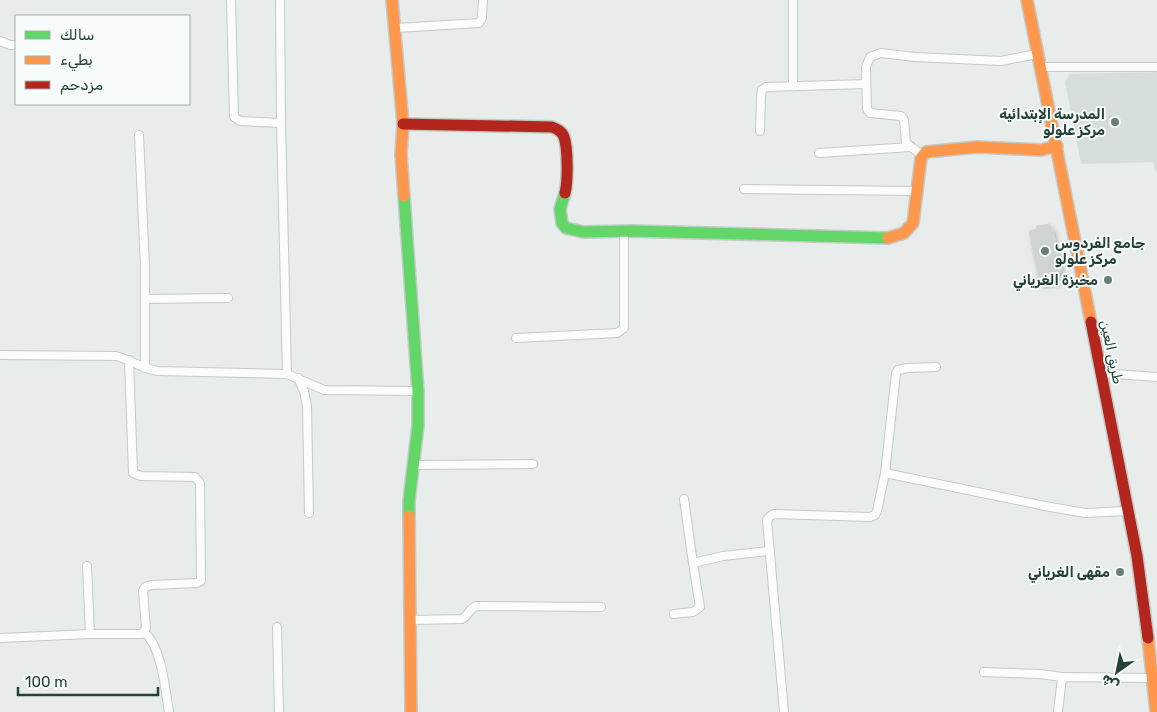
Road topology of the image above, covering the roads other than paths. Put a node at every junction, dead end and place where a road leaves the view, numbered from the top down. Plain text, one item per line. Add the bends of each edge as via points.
1 (231, 0) edge
2 (280, 0) edge
3 (392, 0) edge
4 (483, 0) edge
5 (793, 0) edge
6 (1027, 0) edge
7 (396, 28) junction
8 (0, 41) edge
9 (15, 45) edge
10 (1037, 54) junction
11 (1040, 67) junction
12 (1157, 67) edge
13 (866, 84) junction
14 (793, 86) junction
15 (281, 123) junction
16 (403, 124) junction
17 (760, 131) dead end
18 (138, 135) dead end
19 (1057, 146) junction
20 (911, 147) junction
21 (819, 153) dead end
22 (922, 155) junction
23 (744, 188) dead end
24 (918, 191) junction
25 (624, 231) junction
26 (228, 298) dead end
27 (145, 300) junction
28 (516, 338) dead end
29 (0, 355) edge
30 (129, 360) junction
31 (936, 367) dead end
32 (145, 368) junction
33 (1101, 373) junction
34 (287, 374) junction
35 (1157, 377) edge
36 (298, 378) junction
37 (418, 391) junction
38 (533, 464) dead end
39 (414, 465) junction
40 (885, 473) junction
41 (684, 499) dead end
42 (1128, 511) junction
43 (309, 512) dead end
44 (768, 551) junction
45 (693, 562) junction
46 (87, 566) dead end
47 (602, 607) dead end
48 (674, 614) dead end
49 (412, 620) junction
50 (276, 627) dead end
51 (144, 632) junction
52 (90, 634) junction
53 (0, 638) edge
54 (1153, 647) edge
55 (984, 672) dead end
56 (1062, 677) junction
57 (1153, 678) junction
58 (1156, 710) edge
59 (169, 712) edge
60 (279, 712) edge
61 (411, 712) edge
62 (784, 712) edge
63 (1058, 712) edge

1 - 15 street via 234,117 240,121
2 - 15 street
3 - 7 street
4 - 7 street via 479,23
5 - 14 street
6 - 10 street, طريق العين
7 - 16 street
8 - 9 street
10 - 11 street, طريق العين
10 - 13 street via 1001,61 914,57 881,52 868,62
11 - 12 street
11 - 19 street, طريق العين
13 - 14 street
13 - 20 street via 866,109 870,113 901,116 905,141
14 - 17 street via 762,90
15 - 34 street
16 - 25 street via 552,127 564,137 567,181 560,209 562,223 575,232
16 - 37 street via 401,155
18 - 27 street
19 - 22 street via 1041,150 977,147 930,151
19 - 33 street, طريق العين
20 - 21 street
20 - 22 street
22 - 24 street
23 - 24 street
24 - 25 street via 910,230 896,238
25 - 28 street via 624,328 617,333
26 - 27 street
27 - 32 street
29 - 30 street via 110,356
30 - 32 street
30 - 51 street via 133,473 140,476 195,477 200,482 201,581 145,588
31 - 40 street via 901,368 896,373
32 - 34 street
33 - 35 street
33 - 42 street, طريق العين
34 - 36 street
36 - 37 street via 324,390
36 - 43 street via 307,406
37 - 39 street
38 - 39 street
39 - 49 street via 410,501
40 - 42 street via 1085,513
40 - 44 street via 877,511 872,516 774,514 766,520
41 - 45 street
42 - 54 street, طريق العين
44 - 45 street
44 - 62 street
45 - 48 street via 700,607 693,612
46 - 52 street
47 - 49 street via 476,606 462,619
49 - 61 street
50 - 60 street
51 - 52 street
51 - 59 street via 154,643
52 - 53 street
54 - 57 street, طريق العين
55 - 56 street
56 - 57 street
56 - 63 street
57 - 58 street, طريق العين

